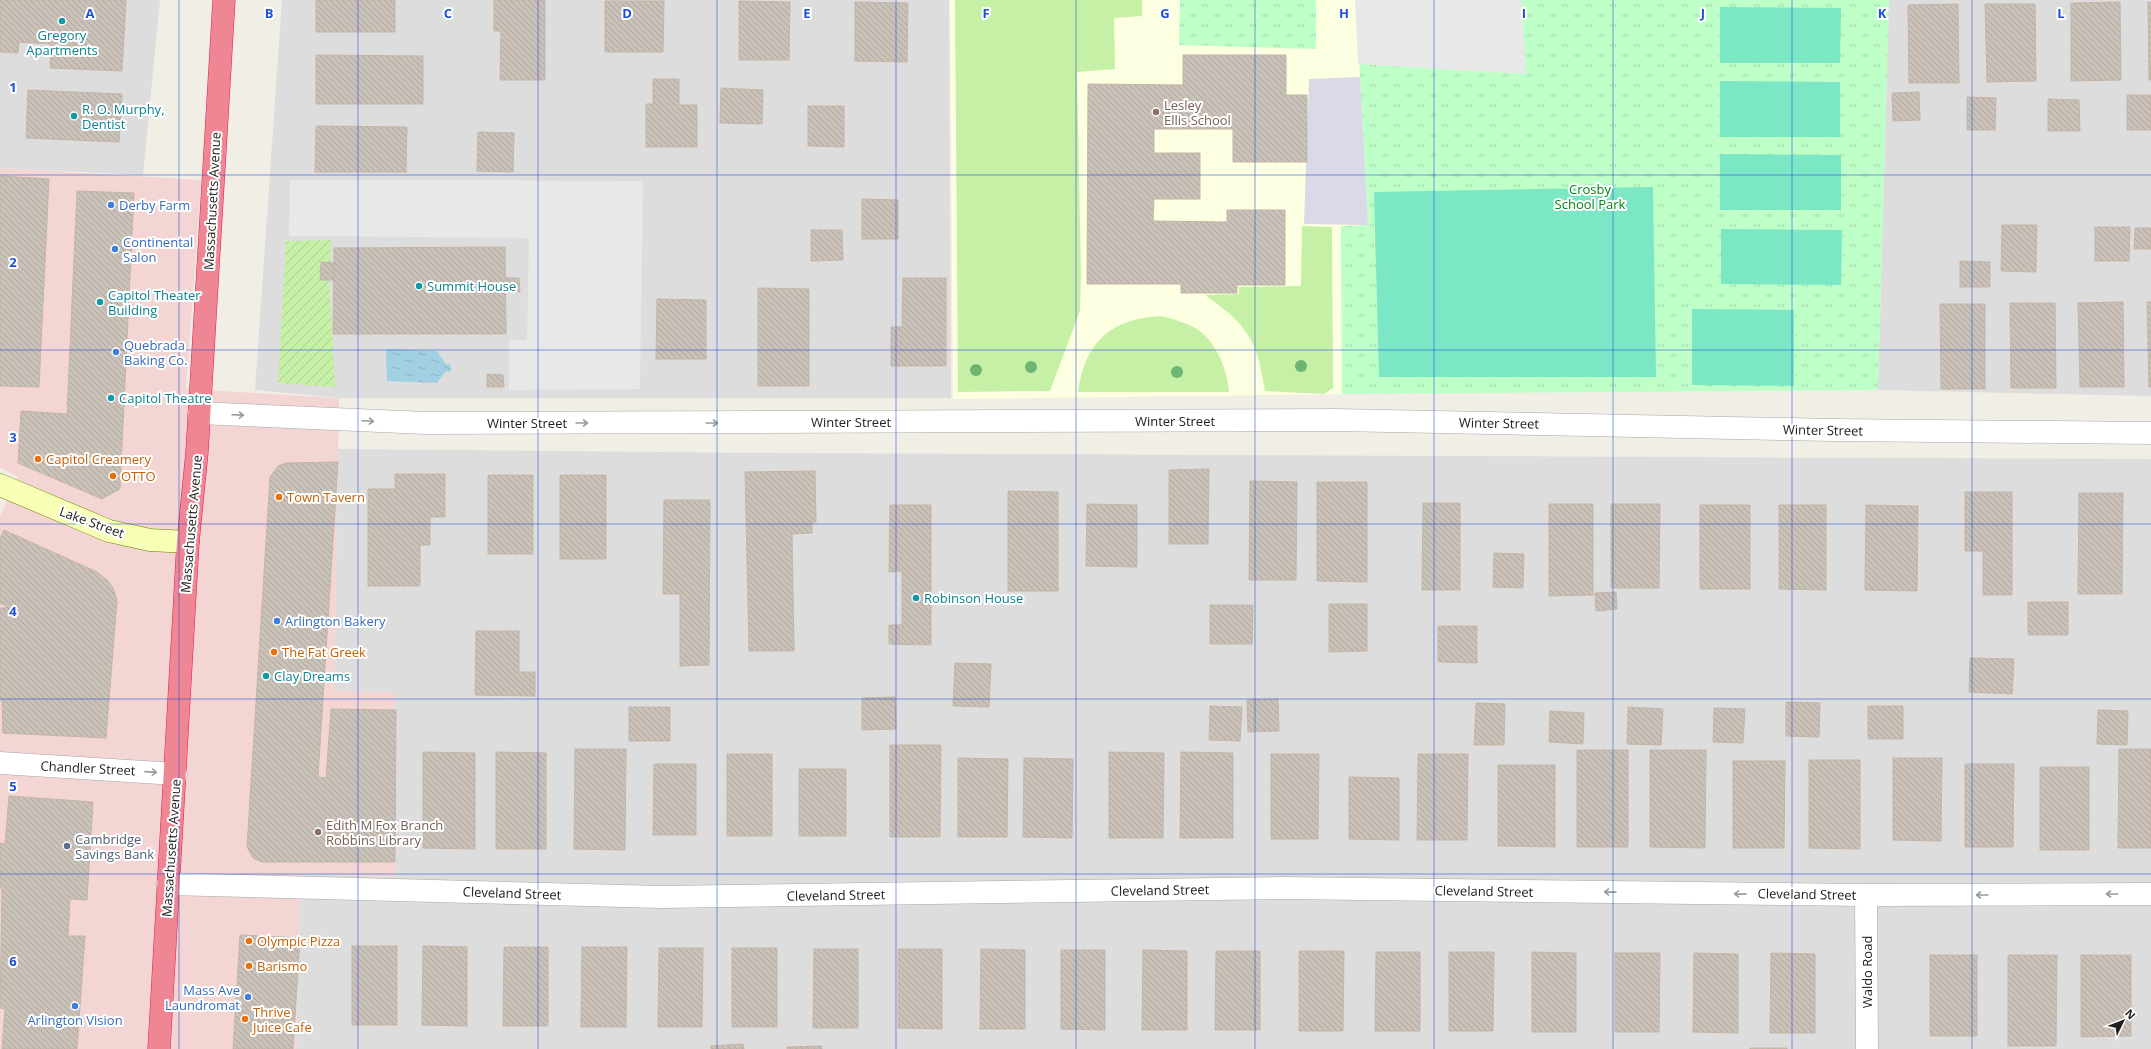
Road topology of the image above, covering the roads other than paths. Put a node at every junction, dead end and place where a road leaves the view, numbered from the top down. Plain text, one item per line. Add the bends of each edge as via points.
1 (224, 0) edge
2 (199, 413) junction
3 (2151, 432) edge
4 (0, 485) edge
5 (188, 542) junction
6 (0, 763) edge
7 (176, 774) junction
8 (168, 884) junction
9 (2151, 894) edge
10 (1866, 895) junction
11 (159, 1049) edge
12 (1867, 1049) edge

1 - 2 highway, Massachusetts Avenue
2 -> 3 street, Winter Street via 426,423 1337,420 1834,430
2 - 5 highway, Massachusetts Avenue
4 - 5 main road, Lake Street via 109,531 150,540
5 - 7 highway, Massachusetts Avenue
6 -> 7 street, Chandler Street
7 - 8 highway, Massachusetts Avenue
10 -> 8 street, Cleveland Street via 1280,888 661,897
8 - 11 highway, Massachusetts Avenue
9 -> 10 street, Cleveland Street
10 - 12 street, Waldo Road

